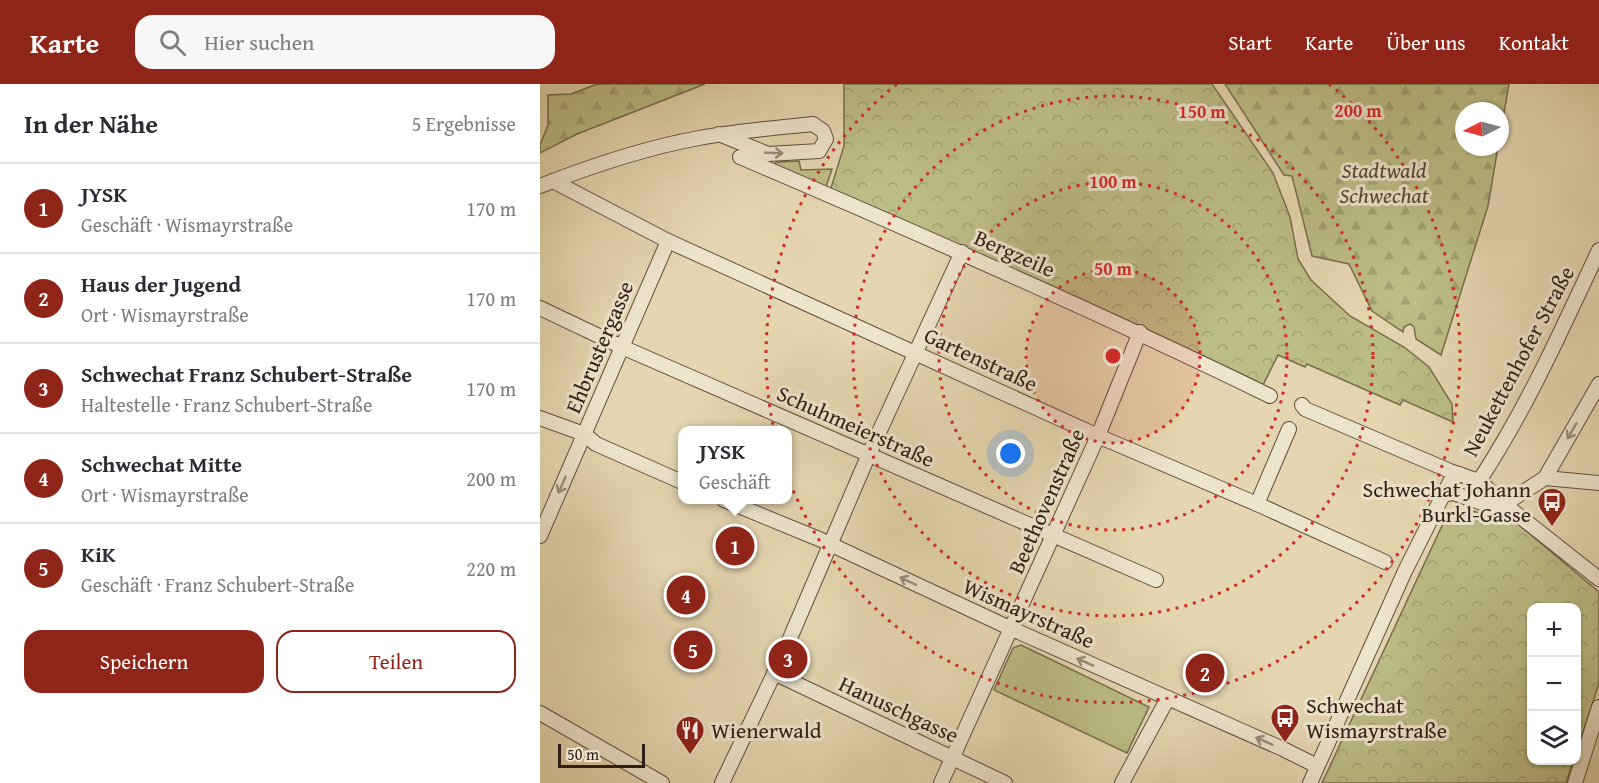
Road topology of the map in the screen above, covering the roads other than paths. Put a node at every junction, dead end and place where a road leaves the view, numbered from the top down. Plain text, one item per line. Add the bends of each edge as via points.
1 (719, 134) junction
2 (740, 157) dead end
3 (552, 185) edge
4 (668, 241) junction
5 (1599, 250) edge
6 (962, 252) junction
7 (540, 308) edge
8 (1140, 332) junction
9 (622, 347) junction
10 (915, 352) junction
11 (1599, 384) edge
12 (1270, 396) dead end
13 (1302, 405) dead end
14 (540, 418) edge
15 (1289, 429) dead end
16 (584, 434) junction
17 (1098, 436) junction
18 (869, 454) junction
19 (1460, 474) junction
20 (1545, 478) junction
21 (678, 480) edge
22 (1479, 481) junction
23 (1599, 483) edge
24 (1443, 495) junction
25 (1599, 496) edge
26 (734, 504) edge
27 (1257, 504) junction
28 (1508, 507) junction
29 (540, 536) edge
30 (1052, 536) junction
31 (830, 544) junction
32 (1385, 562) dead end
33 (1599, 579) edge
34 (1156, 580) dead end
35 (1012, 629) junction
36 (774, 673) junction
37 (1168, 698) junction
38 (1599, 707) edge
39 (540, 713) edge
40 (953, 757) junction
41 (1317, 766) junction
42 (662, 783) edge
43 (722, 783) edge
44 (941, 783) edge
45 (1005, 783) edge
46 (1122, 783) edge
47 (1310, 783) edge
48 (1575, 783) edge

1 -> 1 street via 768,154 819,151 826,139 824,131 813,124
1 - 3 street via 606,161
2 - 6 street, Bergzeile
3 - 4 street, Gartenstraße
4 - 9 street, Ehbrustergasse
4 - 10 street, Gartenstraße
5 - 22 street, Neukettenhofer Straße via 1555,345
6 - 8 street, Bergzeile
6 - 10 street
7 - 9 street, Schuhmeierstraße
8 - 12 street, Bergzeile
8 - 17 street, Beethovenstraße
9 - 16 street, Ehbrustergasse
9 - 18 street, Schuhmeierstraße
10 - 17 street, Gartenstraße
10 - 18 street
11 -> 20 street
13 - 19 street
14 - 16 street
15 - 27 street
16 - 21 street via 596,444
16 -> 29 street, Ehbrustergasse
17 - 27 street, Gartenstraße
17 - 30 street, Beethovenstraße
18 - 30 street, Schuhmeierstraße
18 - 31 street
19 - 22 street, Neukettenhofer Straße
19 - 24 street, Neukettenhofer Straße via 1451,480
20 - 23 street
20 - 28 street via 1511,500
22 - 28 street
23 - 25 street
24 - 28 street via 1453,493 1491,506
24 - 41 street, Neukettenhofer Straße
26 - 31 street, Wismayrstraße
27 - 32 street, Gartenstraße
28 - 33 street
30 - 34 street, Schuhmeierstraße
30 - 35 street, Beethovenstraße
35 -> 31 street, Wismayrstraße
31 - 36 street
37 -> 35 street, Wismayrstraße
35 - 40 street, Beethovenstraße
36 - 40 street, Hanuschgasse
36 - 43 street
41 -> 37 street, Wismayrstraße
37 - 46 street
38 - 48 street
39 - 42 street
40 - 44 street, Beethovenstraße
40 - 45 street, Hanuschgasse
41 - 47 street, Neukettenhofer Straße

